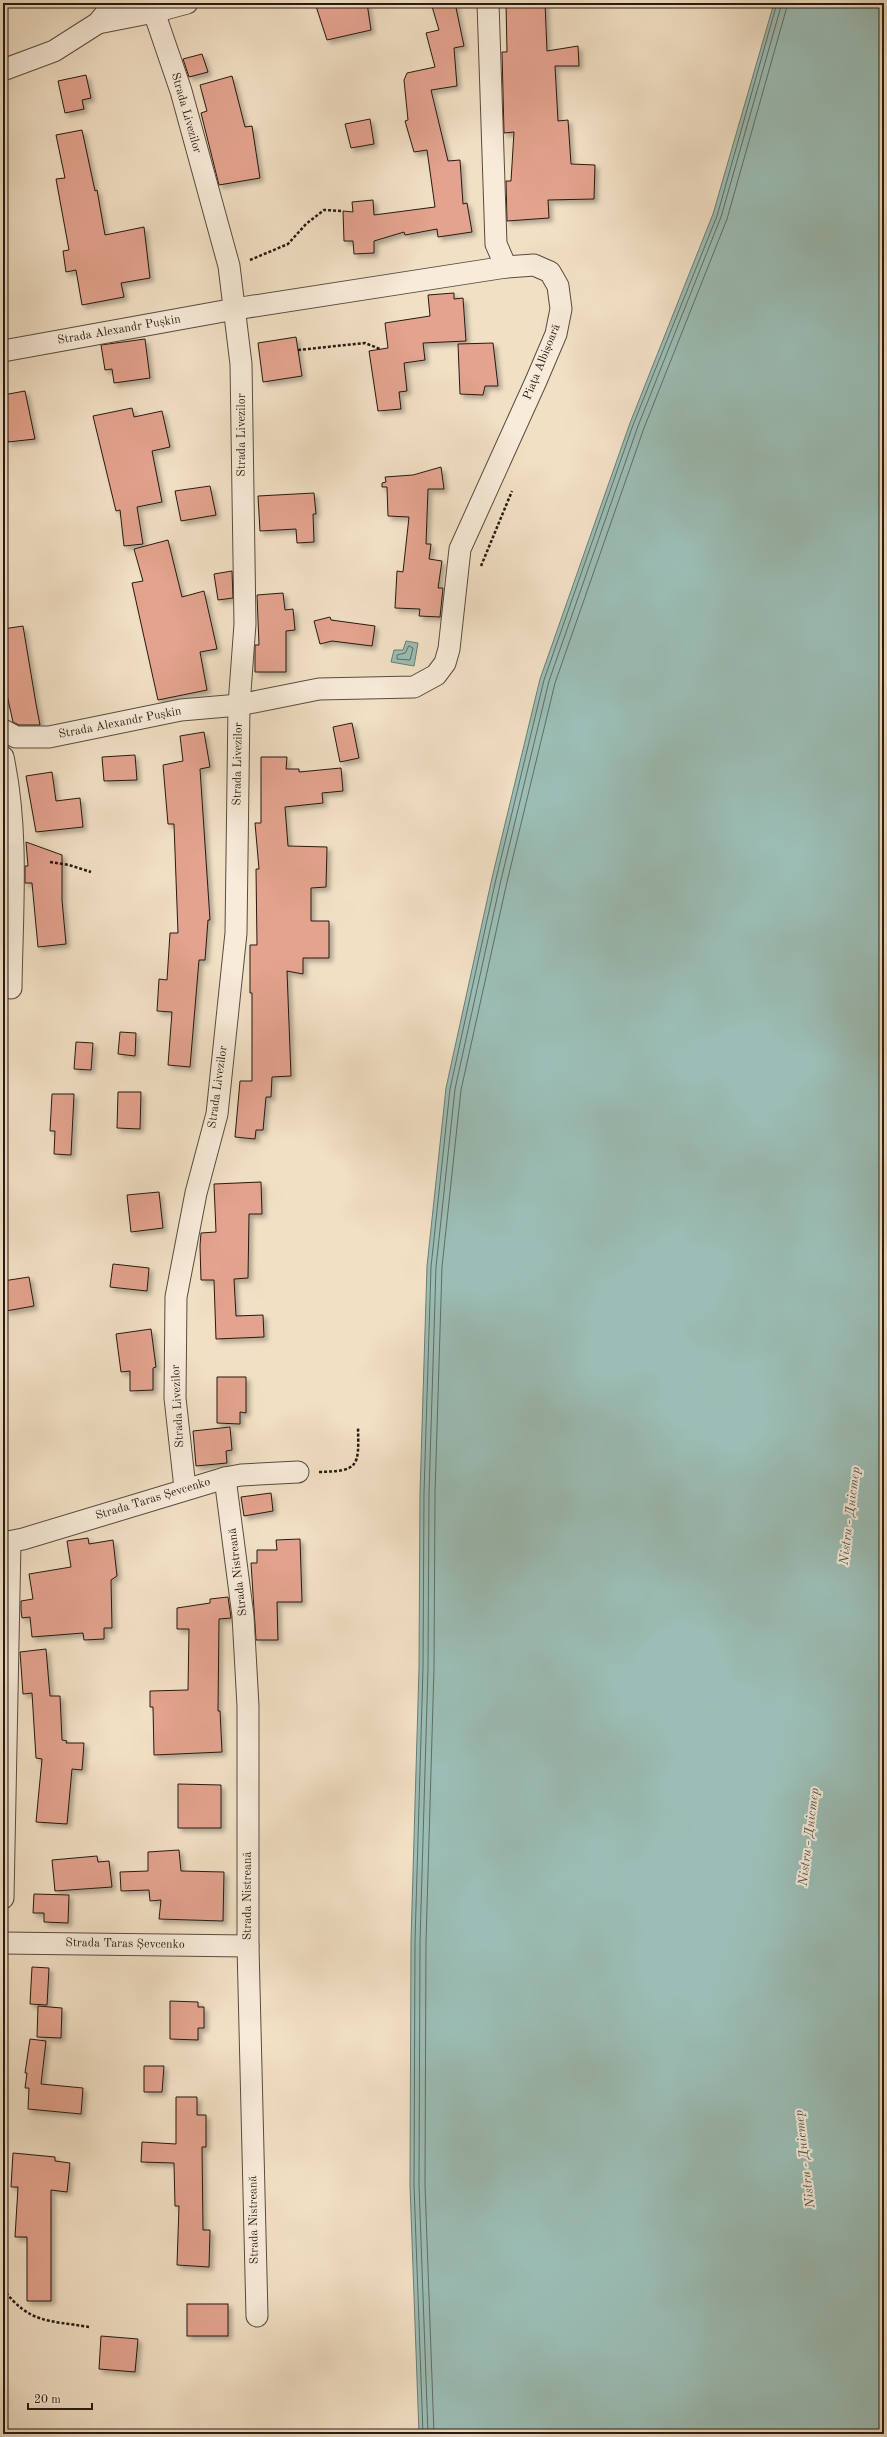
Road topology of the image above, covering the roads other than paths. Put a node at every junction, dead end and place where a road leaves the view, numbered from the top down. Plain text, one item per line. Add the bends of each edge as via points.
1 (114, 3) edge
2 (187, 3) edge
3 (488, 3) edge
4 (154, 12) junction
5 (98, 23) junction
6 (3, 70) edge
7 (506, 267) junction
8 (236, 309) junction
9 (3, 351) edge
10 (436, 675) joint
11 (239, 705) junction
12 (3, 730) edge
13 (3, 757) edge
14 (11, 988) dead end
15 (298, 1472) road end
16 (225, 1478) junction
17 (185, 1488) junction
18 (7, 1543) edge
19 (3, 1898) edge
20 (3, 1942) edge
21 (248, 1946) junction
22 (257, 2316) dead end

1 - 5 street
2 - 4 street
3 - 7 street via 496,244
4 - 5 street
4 - 8 street, Strada Livezilor via 181,91 229,266
5 - 6 street via 54,51
7 - 8 street
7 - 10 street, Piața Albișoară via 534,265 550,272 558,286 561,309 556,334 536,382 460,549 449,649 445,664
8 - 9 street, Strada Alexandr Pușkin
8 - 11 street, Strada Livezilor via 241,364 244,624
10 - 11 street, Strada Livezilor via 414,687 319,688
11 - 12 street, Strada Alexandr Pușkin via 181,710 50,737 16,737
11 - 17 street, Strada Livezilor via 236,933 217,1114 196,1193 176,1298 175,1398
13 - 14 street via 7,778 13,868
15 - 16 street, Strada Taras Șevcenko
16 - 17 street, Strada Taras Șevcenko
16 - 21 street, Strada Nistreană via 243,1616 246,1664
17 - 18 street, Strada Taras Șevcenko
18 - 19 street, Strada Taras Șevcenko
20 - 21 street, Strada Taras Șevcenko
21 - 22 street, Strada Nistreană

